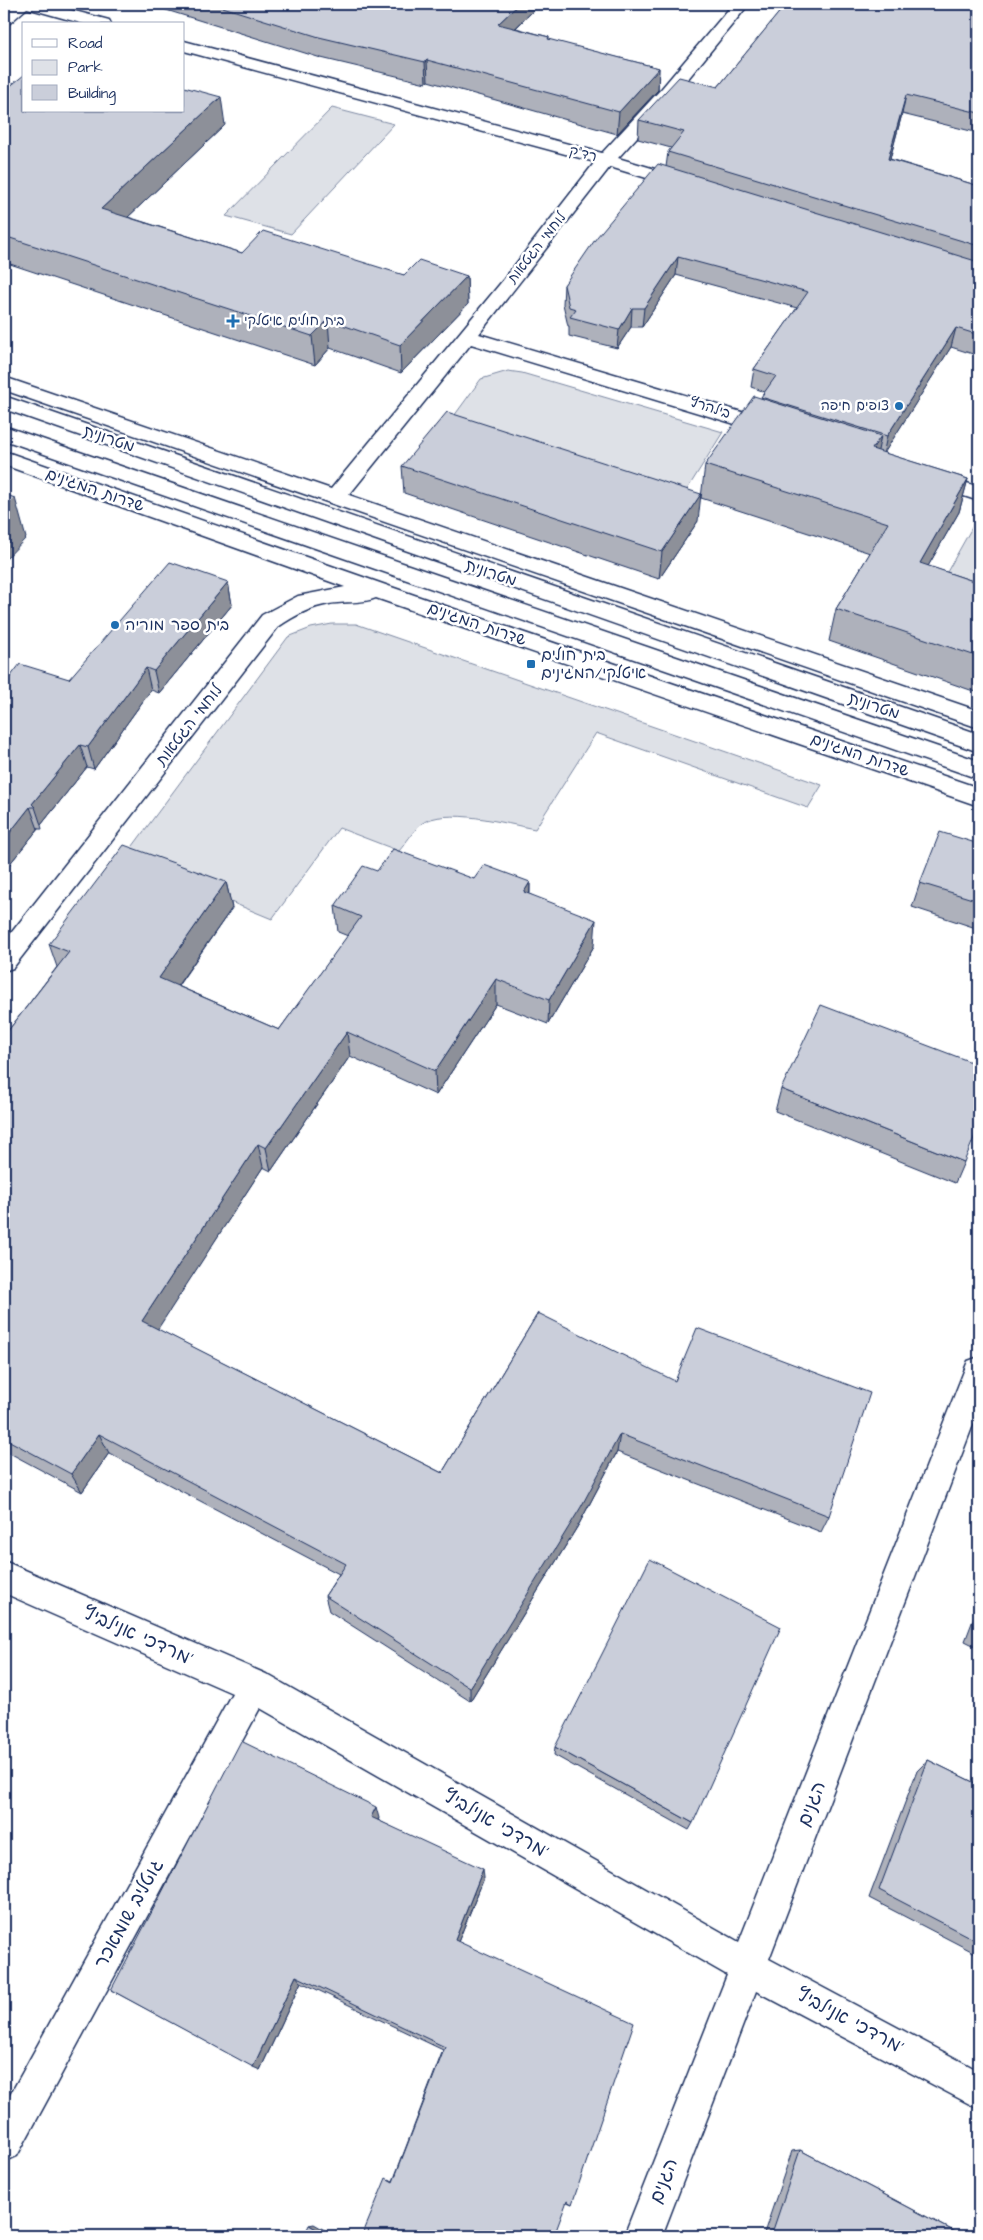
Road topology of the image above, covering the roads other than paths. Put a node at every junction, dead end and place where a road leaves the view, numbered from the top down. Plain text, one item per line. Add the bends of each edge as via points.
1 (22, 4) edge
2 (31, 4) edge
3 (741, 4) edge
4 (4, 18) edge
5 (96, 22) edge
6 (185, 46) edge
7 (606, 160) junction
8 (699, 188) edge
9 (467, 337) junction
10 (4, 382) edge
11 (4, 402) edge
12 (4, 433) edge
13 (794, 435) edge
14 (4, 458) edge
15 (914, 473) edge
16 (979, 494) edge
17 (337, 496) junction
18 (429, 608) junction
19 (979, 720) edge
20 (979, 743) edge
21 (979, 770) edge
22 (979, 797) edge
23 (4, 961) edge
24 (979, 1371) edge
25 (4, 1577) edge
26 (254, 1686) junction
27 (748, 1967) junction
28 (979, 2091) edge
29 (4, 2143) edge
30 (643, 2236) edge

1 - 4 street
2 - 5 street
3 - 7 street, לוחמי הגטאות
6 - 7 street, רד"ק
7 - 8 street, רד"ק
7 - 9 street, לוחמי הגטאות
9 - 13 street, בילהרץ
9 - 17 street, לוחמי הגטאות
10 - 17 street
11 - 20 street, מטרונית
12 - 21 street, מטרונית
14 - 18 street, שדרות המגינים
15 - 16 street
17 - 19 street
18 - 22 street, שדרות המגינים
18 - 23 street, לוחמי הגטאות via 369,593 328,594 292,606 270,621
24 - 27 street, הגנים
25 - 26 street, מרדכי אנילביץ'
26 - 27 street, מרדכי אנילביץ'
26 - 29 street, גוטליב שומאכר
27 - 28 street, מרדכי אנילביץ'
27 - 30 street, הגנים

